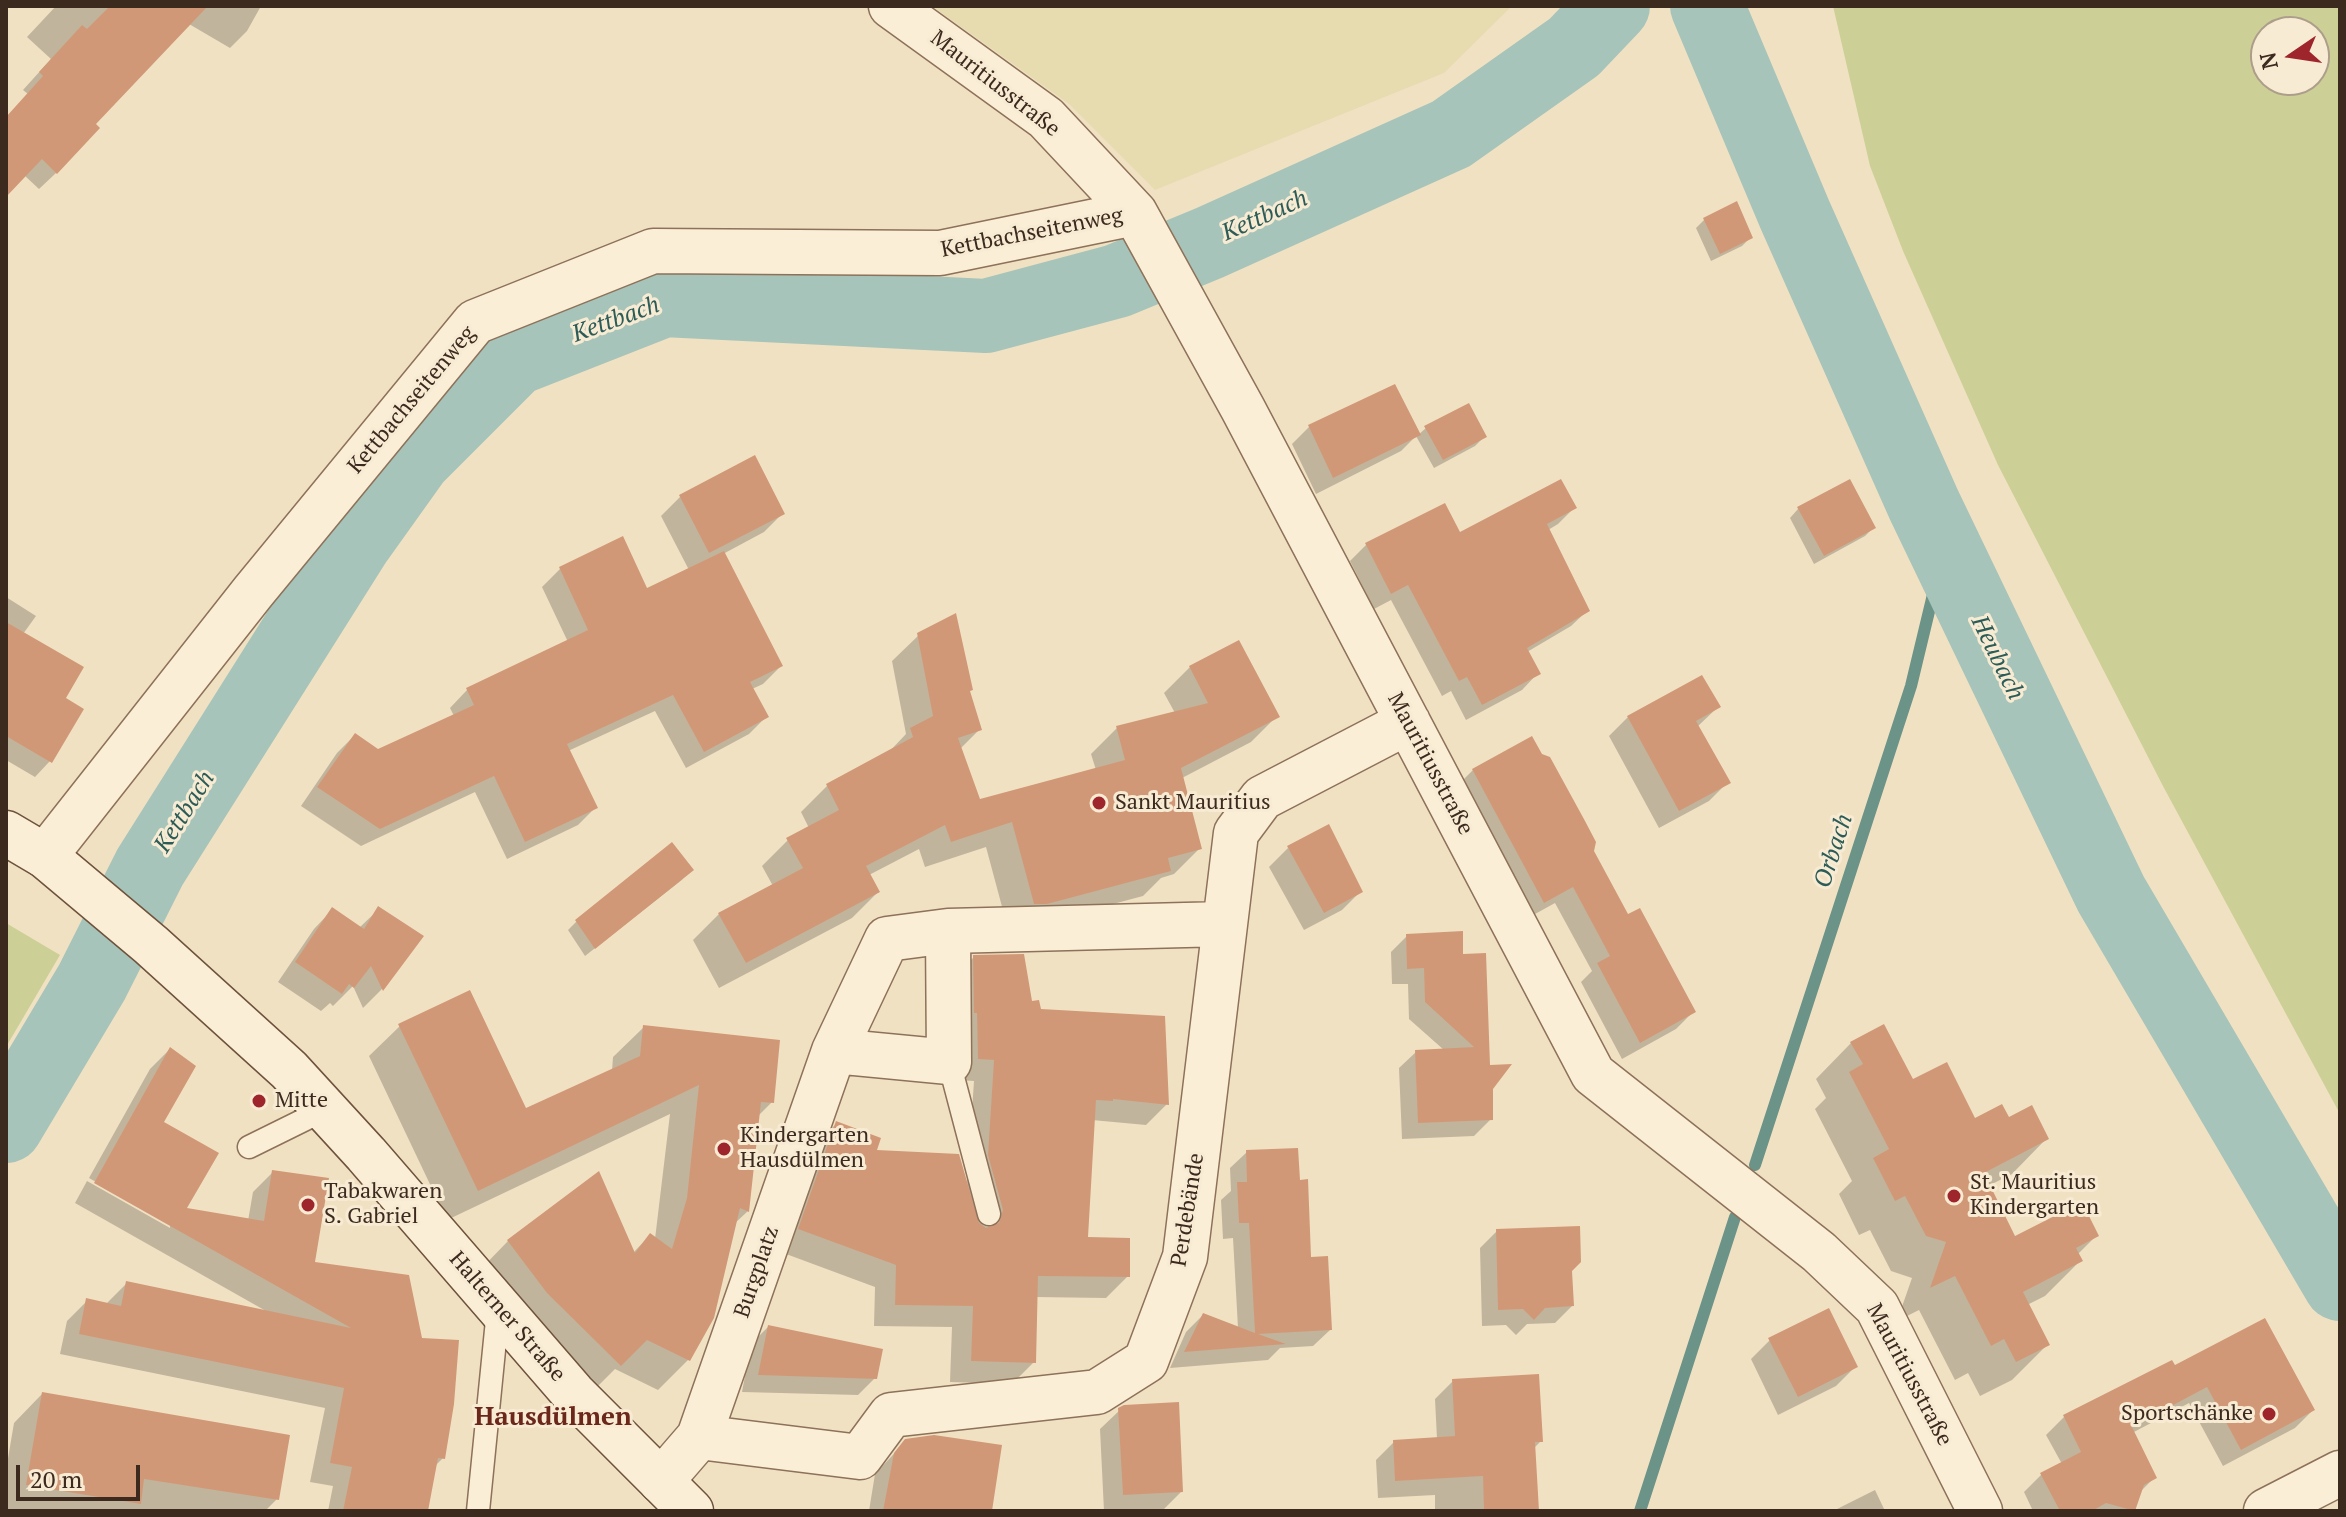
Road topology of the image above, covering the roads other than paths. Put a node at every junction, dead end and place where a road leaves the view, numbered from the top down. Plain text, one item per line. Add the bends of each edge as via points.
1 (891, 6) edge
2 (1141, 225) junction
3 (1408, 722) junction
4 (6, 833) edge
5 (61, 869) junction
6 (1225, 924) junction
7 (948, 931) junction
8 (834, 1051) junction
9 (949, 1062) junction
10 (326, 1109) junction
11 (249, 1147) dead end
12 (989, 1214) dead end
13 (498, 1304) junction
14 (699, 1437) junction
15 (2340, 1473) edge
16 (676, 1496) edge
17 (478, 1511) edge
18 (1980, 1511) edge
19 (2266, 1511) edge

1 - 2 street, Mauritiusstraße via 1046,118
2 - 3 street, Mauritiusstraße
2 - 5 street, Kettbachseitenweg via 940,253 653,251 475,322 253,592
3 - 6 street, Perdebände via 1262,798 1236,833
3 - 18 street, Mauritiusstraße via 1593,1074 1819,1252 1877,1307
4 - 5 street, Halterner Straße
5 - 10 street, Halterner Straße via 151,945
6 - 7 street, Burgplatz
6 - 14 street, Perdebände via 1185,1257 1146,1361 1097,1392 891,1415 860,1457
7 - 8 street, Burgplatz via 887,939
7 - 9 street
8 - 9 street
8 - 14 street, Burgplatz
9 - 12 lane
10 - 11 lane
10 - 13 street, Halterner Straße
13 - 16 street, Halterner Straße via 573,1393
13 - 17 lane
14 - 16 street, Burgplatz
15 - 19 street

